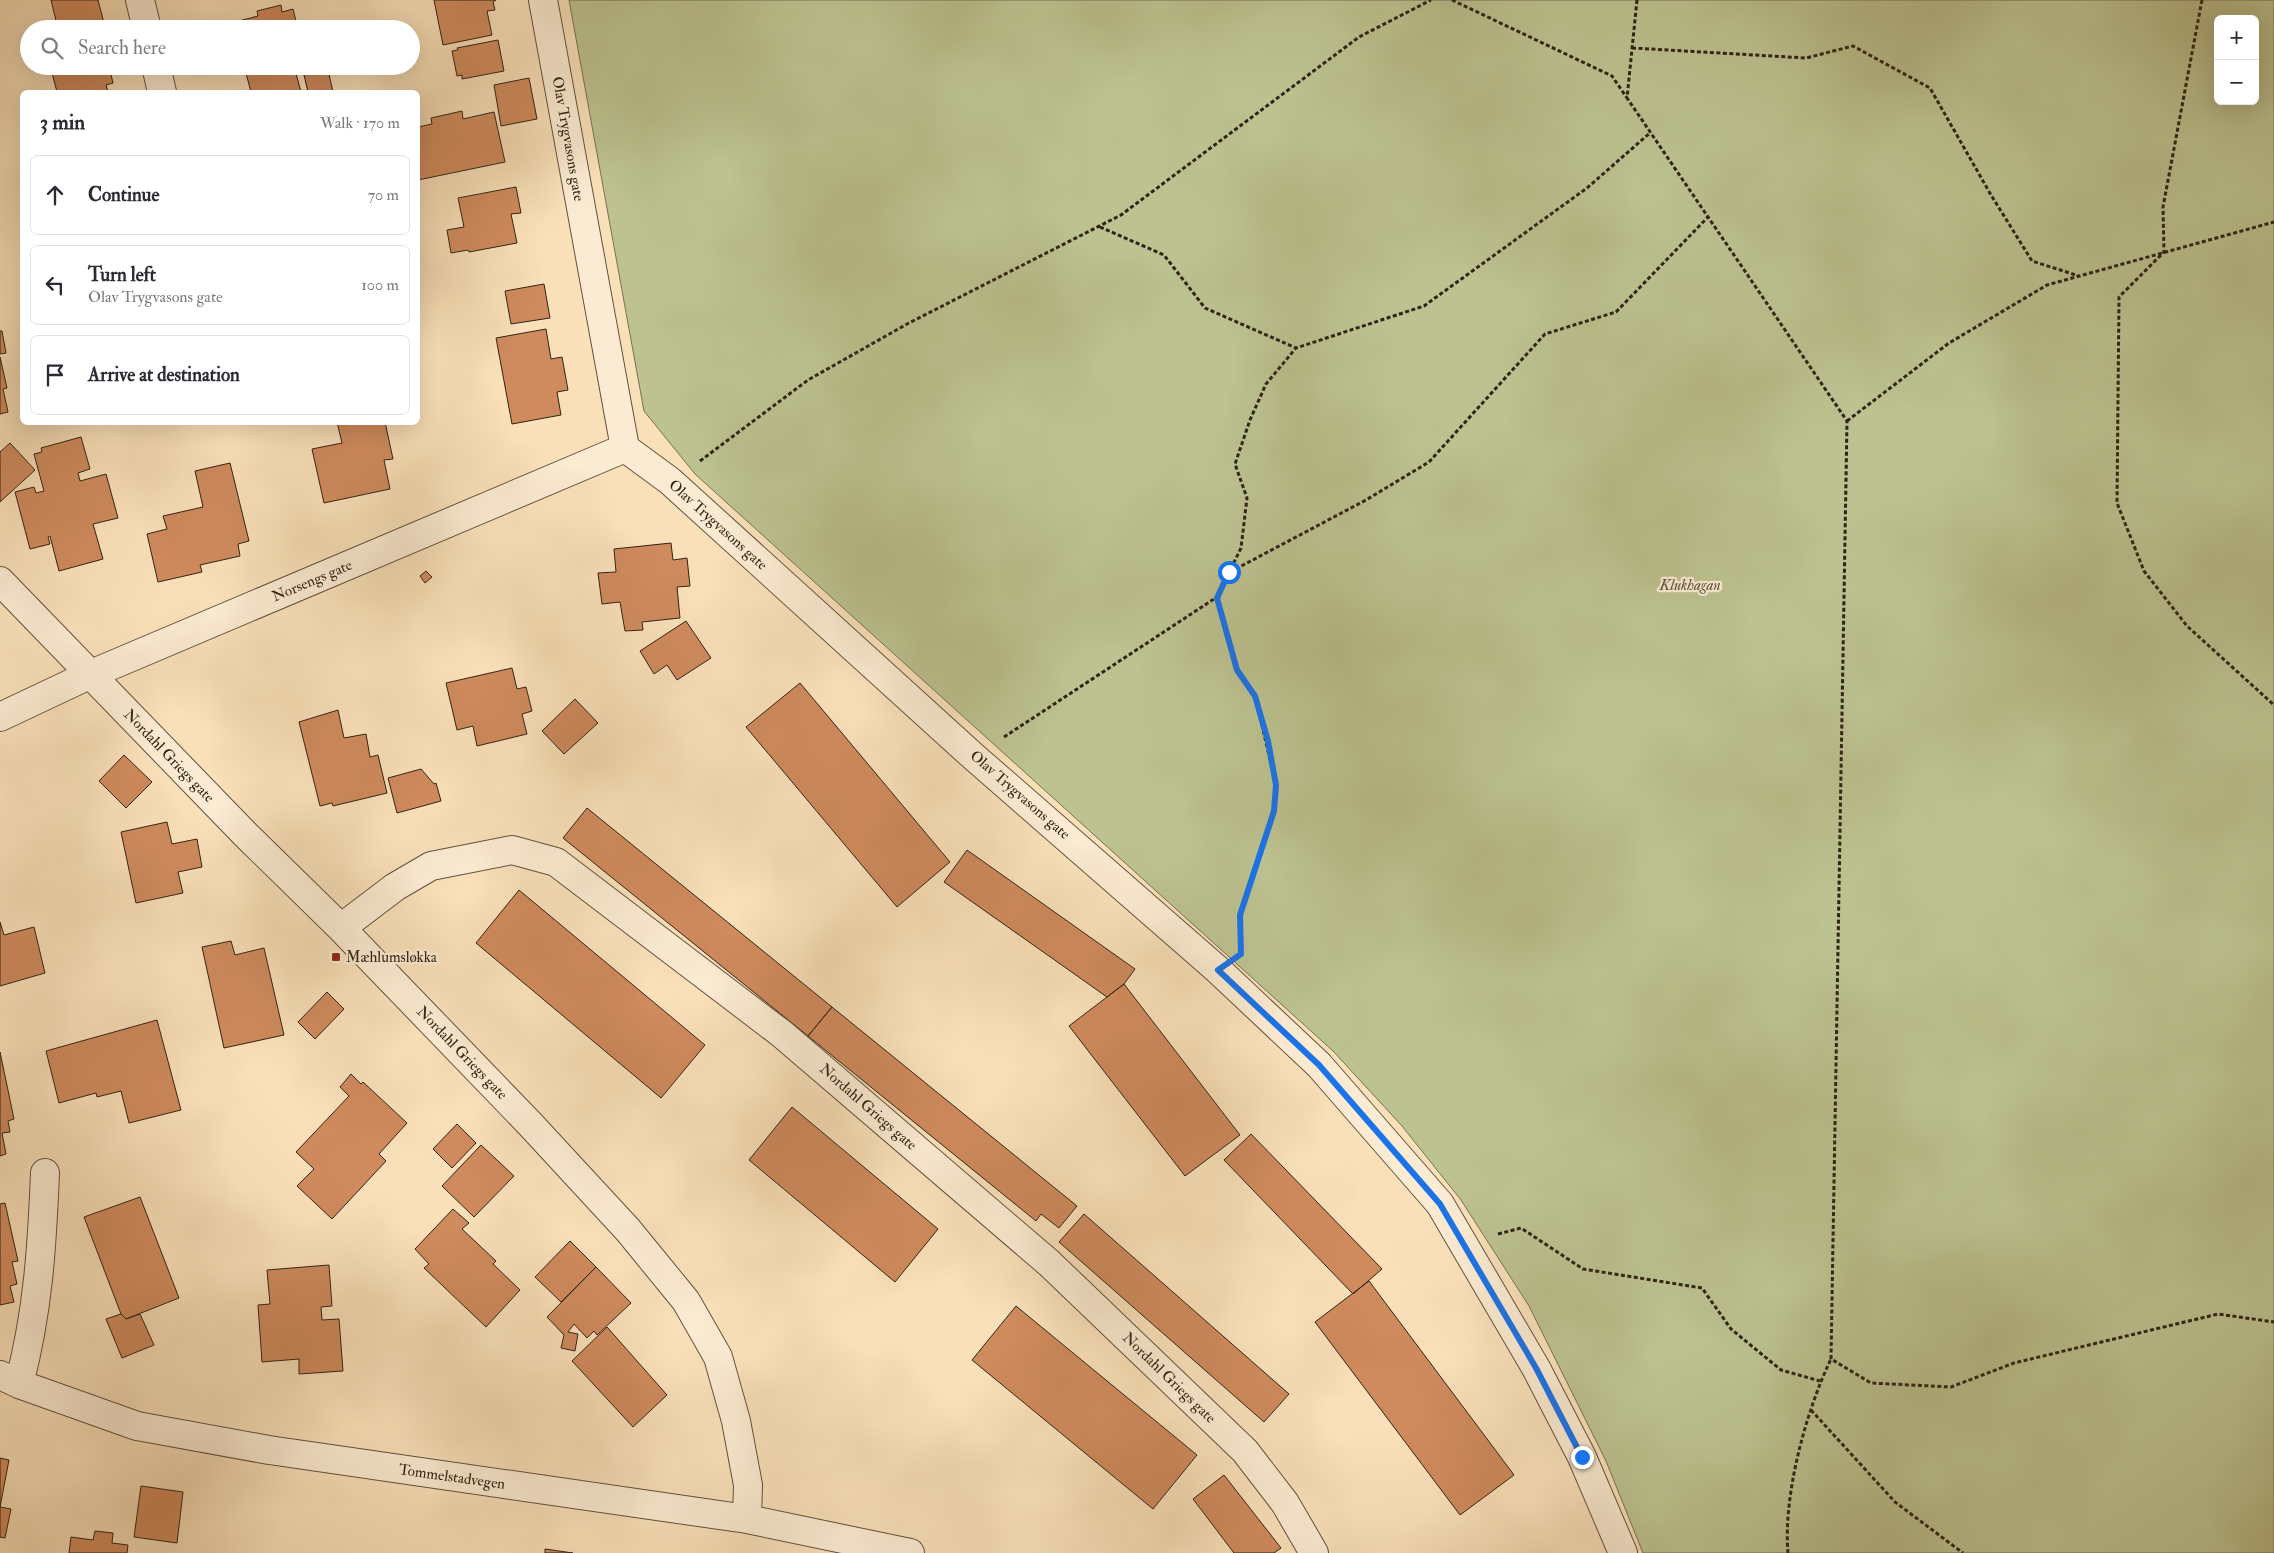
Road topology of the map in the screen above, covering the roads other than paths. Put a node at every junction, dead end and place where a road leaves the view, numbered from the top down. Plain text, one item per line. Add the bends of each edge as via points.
1 (140, 0) edge
2 (543, 0) edge
3 (145, 20) edge
4 (158, 75) edge
5 (162, 90) edge
6 (625, 448) junction
7 (0, 581) edge
8 (90, 675) junction
9 (0, 717) edge
10 (341, 928) junction
11 (45, 1173) dead end
12 (10, 1379) edge
13 (747, 1518) junction
14 (910, 1553) edge
15 (1314, 1553) edge
16 (1623, 1553) edge

1 - 3 street
2 - 6 street, Olav Trygvasons gate
4 - 5 street
6 - 8 street, Norsengs gate
6 - 16 street, Olav Trygvasons gate via 670,481 974,757 1218,970 1319,1065 1440,1204 1536,1368 1574,1441
7 - 8 street, Nordahl Griegs gate
8 - 9 street, Norsengs gate
8 - 10 street, Nordahl Griegs gate
10 - 13 street, Nordahl Griegs gate via 622,1223 686,1301 718,1357 736,1421 748,1485
10 - 15 street, Nordahl Griegs gate via 395,887 431,866 512,850 556,862 782,1034 1049,1263 1245,1452 1285,1503
11 - 12 street via 41,1265 31,1342
12 - 13 street, Tommelstadvegen via 137,1426 269,1450
13 - 14 street, Tommelstadvegen

